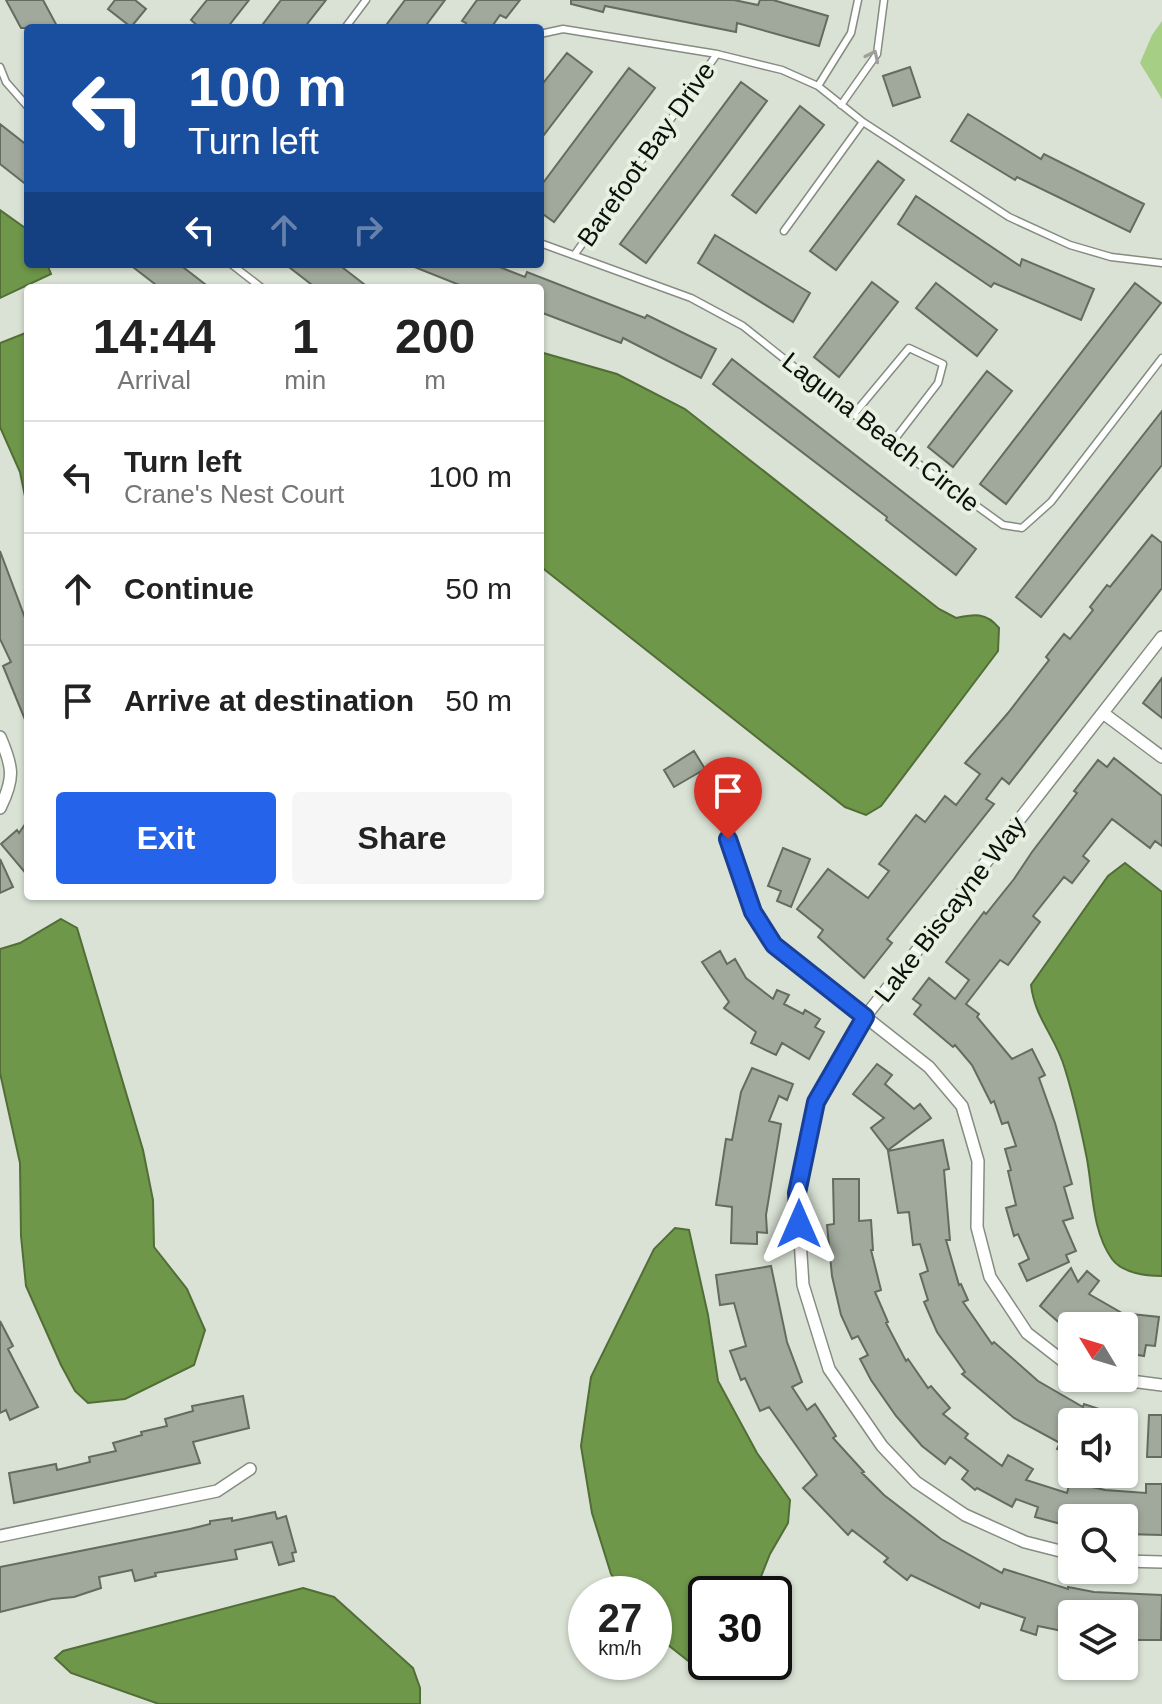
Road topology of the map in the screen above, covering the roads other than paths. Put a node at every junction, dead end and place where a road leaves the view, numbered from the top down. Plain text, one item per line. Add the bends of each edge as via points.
1 (366, 0) edge
2 (858, 0) edge
3 (884, 0) edge
4 (348, 24) edge
5 (544, 33) edge
6 (717, 54) junction
7 (0, 67) edge
8 (818, 86) junction
9 (24, 102) edge
10 (841, 105) junction
11 (863, 122) junction
12 (784, 231) dead end
13 (544, 244) edge
14 (575, 254) junction
15 (1162, 263) edge
16 (236, 268) edge
17 (257, 284) edge
18 (1162, 358) edge
19 (854, 414) junction
20 (891, 444) junction
21 (1162, 637) edge
22 (1103, 713) junction
23 (0, 737) edge
24 (1162, 757) edge
25 (0, 808) edge
26 (728, 839) dead end
27 (774, 945) joint
28 (865, 1017) junction
29 (1058, 1357) edge
30 (1138, 1382) edge
31 (1162, 1385) edge
32 (250, 1469) dead end
33 (0, 1536) edge
34 (1058, 1550) edge
35 (1138, 1561) edge
36 (1162, 1562) edge

1 - 4 lane
2 - 8 lane via 851,33
10 -> 3 lane via 877,54
5 - 6 lane via 563,29
6 - 8 lane via 782,70
6 - 14 lane, Barefoot Bay Drive
7 - 9 lane
8 - 10 lane
10 - 11 lane
11 - 12 lane
11 - 15 lane via 1009,217 1084,249
13 - 14 lane, Laguna Beach Circle
14 - 19 lane, Laguna Beach Circle via 691,298 743,326
16 - 17 lane
18 - 20 lane, Laguna Beach Circle via 1051,502 1022,528 1003,525
19 - 20 lane, Laguna Beach Circle
19 - 20 lane via 909,348 943,364 938,383
21 - 22 street, Lake Biscayne Way
22 - 24 street
22 - 28 street, Lake Biscayne Way
23 - 25 street via 11,762 11,786
26 - 27 lane via 753,912
27 - 28 street
28 - 29 street via 929,1067 962,1106 978,1161 977,1227 990,1277 1027,1333
28 - 34 street, Lake Biscayne Way via 816,1102 797,1193 803,1285 829,1369 882,1446 916,1482 965,1515
30 - 31 street
32 - 33 street via 217,1491
35 - 36 street

